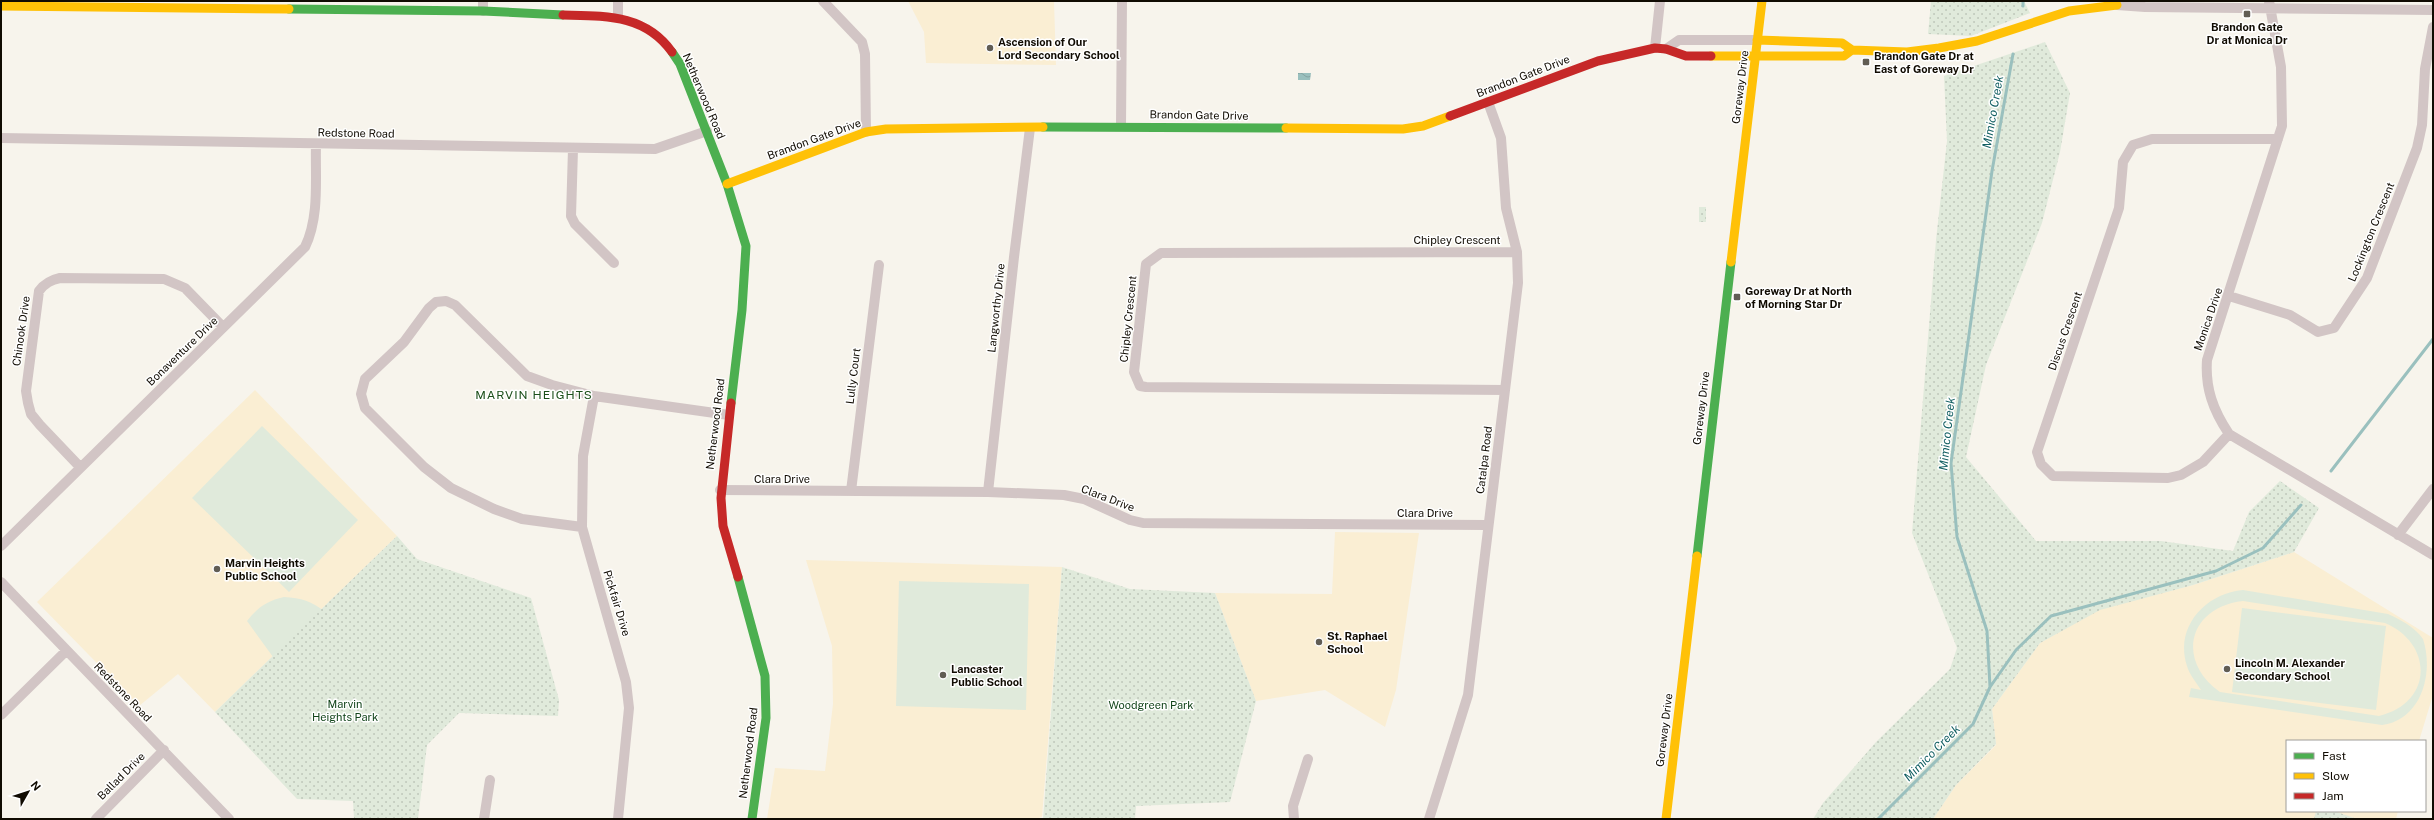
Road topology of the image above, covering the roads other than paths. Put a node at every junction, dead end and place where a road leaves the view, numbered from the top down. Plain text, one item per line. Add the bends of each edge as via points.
1 (618, 1) edge
2 (823, 1) edge
3 (1122, 1) edge
4 (1660, 1) edge
5 (1762, 1) edge
6 (2117, 3) edge
7 (2269, 4) edge
8 (212, 5) edge
9 (1, 6) edge
10 (350, 6) edge
11 (483, 6) edge
12 (2433, 10) edge
13 (618, 17) junction
14 (2433, 27) edge
15 (1757, 40) junction
16 (1655, 48) junction
17 (1666, 49) junction
18 (1852, 50) junction
19 (1755, 56) junction
20 (1488, 102) junction
21 (1120, 126) junction
22 (1030, 128) junction
23 (707, 131) junction
24 (866, 132) junction
25 (1, 138) edge
26 (2278, 139) junction
27 (316, 144) junction
28 (572, 149) junction
29 (727, 184) junction
30 (1517, 252) junction
31 (614, 263) dead end
32 (879, 265) dead end
33 (2229, 296) junction
34 (223, 328) junction
35 (1505, 390) junction
36 (594, 396) junction
37 (729, 415) junction
38 (2229, 434) junction
39 (80, 467) junction
40 (2433, 489) edge
41 (720, 490) junction
42 (851, 491) junction
43 (988, 492) junction
44 (1487, 525) junction
45 (582, 527) junction
46 (2398, 535) junction
47 (1, 546) edge
48 (2433, 555) edge
49 (1, 582) edge
50 (66, 651) junction
51 (1, 715) edge
52 (164, 750) junction
53 (1308, 759) dead end
54 (490, 780) dead end
55 (96, 819) edge
56 (229, 819) edge
57 (484, 819) edge
58 (618, 819) edge
59 (752, 819) edge
60 (1294, 819) edge
61 (1430, 819) edge
62 (1666, 819) edge

1 - 13 street
2 - 24 street via 862,42 865,54
3 - 21 street
4 - 16 street
5 - 15 street, Goreway Drive
6 - 7 street, Brandon Gate Drive
6 - 18 street, Brandon Gate Drive via 2069,11 1977,41 1939,48 1907,52
7 - 12 street, Brandon Gate Drive
7 - 26 street, Monica Drive via 2281,67 2282,120
8 - 9 street, Netherwood Road
8 - 10 street, Netherwood Road
10 - 11 street, Netherwood Road
11 - 13 street, Netherwood Road
13 - 23 street, Netherwood Road via 650,29 667,45 680,64
14 - 33 street, Lockington Crescent via 2425,69 2418,148 2367,278 2334,328 2318,332 2290,315
15 - 17 street, Brandon Gate Drive via 1679,40
15 - 18 street, Brandon Gate Drive via 1842,43
15 - 19 street, Goreway Drive
16 - 17 street, Brandon Gate Drive
16 - 20 street, Brandon Gate Drive via 1598,60
17 - 19 street, Brandon Gate Drive via 1686,56
18 - 19 street, Brandon Gate Drive via 1844,56
19 - 62 street, Goreway Drive
20 - 21 street, Brandon Gate Drive via 1423,126 1403,129
20 - 30 street, Catalpa Road via 1501,138 1506,208
21 - 22 street, Brandon Gate Drive
22 - 24 street, Brandon Gate Drive via 886,129
22 - 43 street, Langworthy Drive
23 - 28 street, Redstone Road via 655,149
23 - 29 street, Netherwood Road
24 - 29 street, Brandon Gate Drive
25 - 27 street, Redstone Road
26 - 33 street, Monica Drive
26 - 38 street, Discus Crescent via 2152,139 2134,145 2124,162 2119,208 2037,452 2041,464 2053,476 2168,478 2192,469
27 - 28 street, Redstone Road
27 - 34 street, Bonaventure Drive via 311,236 305,247
28 - 31 street via 571,216 575,224
29 - 37 street, Netherwood Road via 746,246
30 - 35 street, Catalpa Road via 1518,283
30 - 35 street, Chipley Crescent via 1161,252 1146,264 1134,372 1140,386 1146,387
32 - 42 street, Lully Court
33 - 38 street, Monica Drive via 2207,360 2206,379 2216,415
34 - 39 street, Bonaventure Drive
34 - 39 street, Chinook Drive via 185,288 164,279 60,278 51,279 43,286 39,291 27,397 31,414
35 - 44 street, Catalpa Road
36 - 37 street
36 - 45 street, Pickfair Drive via 584,456
36 - 45 street via 552,386 527,376 461,311 446,301 436,302 429,308 404,342 365,379 361,388 365,408 424,467 451,488 522,520
37 - 41 street, Netherwood Road
38 - 46 street, Monica Drive
39 - 47 street, Bonaventure Drive
40 - 46 street
41 - 42 street, Clara Drive
41 - 59 street, Netherwood Road via 722,526 765,676 766,718
42 - 43 street, Clara Drive
43 - 44 street, Clara Drive via 1064,495 1084,499 1130,520 1143,523
44 - 61 street, Catalpa Road via 1468,695
45 - 58 street, Pickfair Drive via 626,682 629,708
46 - 48 street, Monica Drive
49 - 50 street, Redstone Road
50 - 51 street
50 - 52 street, Redstone Road
52 - 55 street, Ballad Drive
52 - 56 street, Redstone Road
53 - 60 street via 1293,806
54 - 57 street

